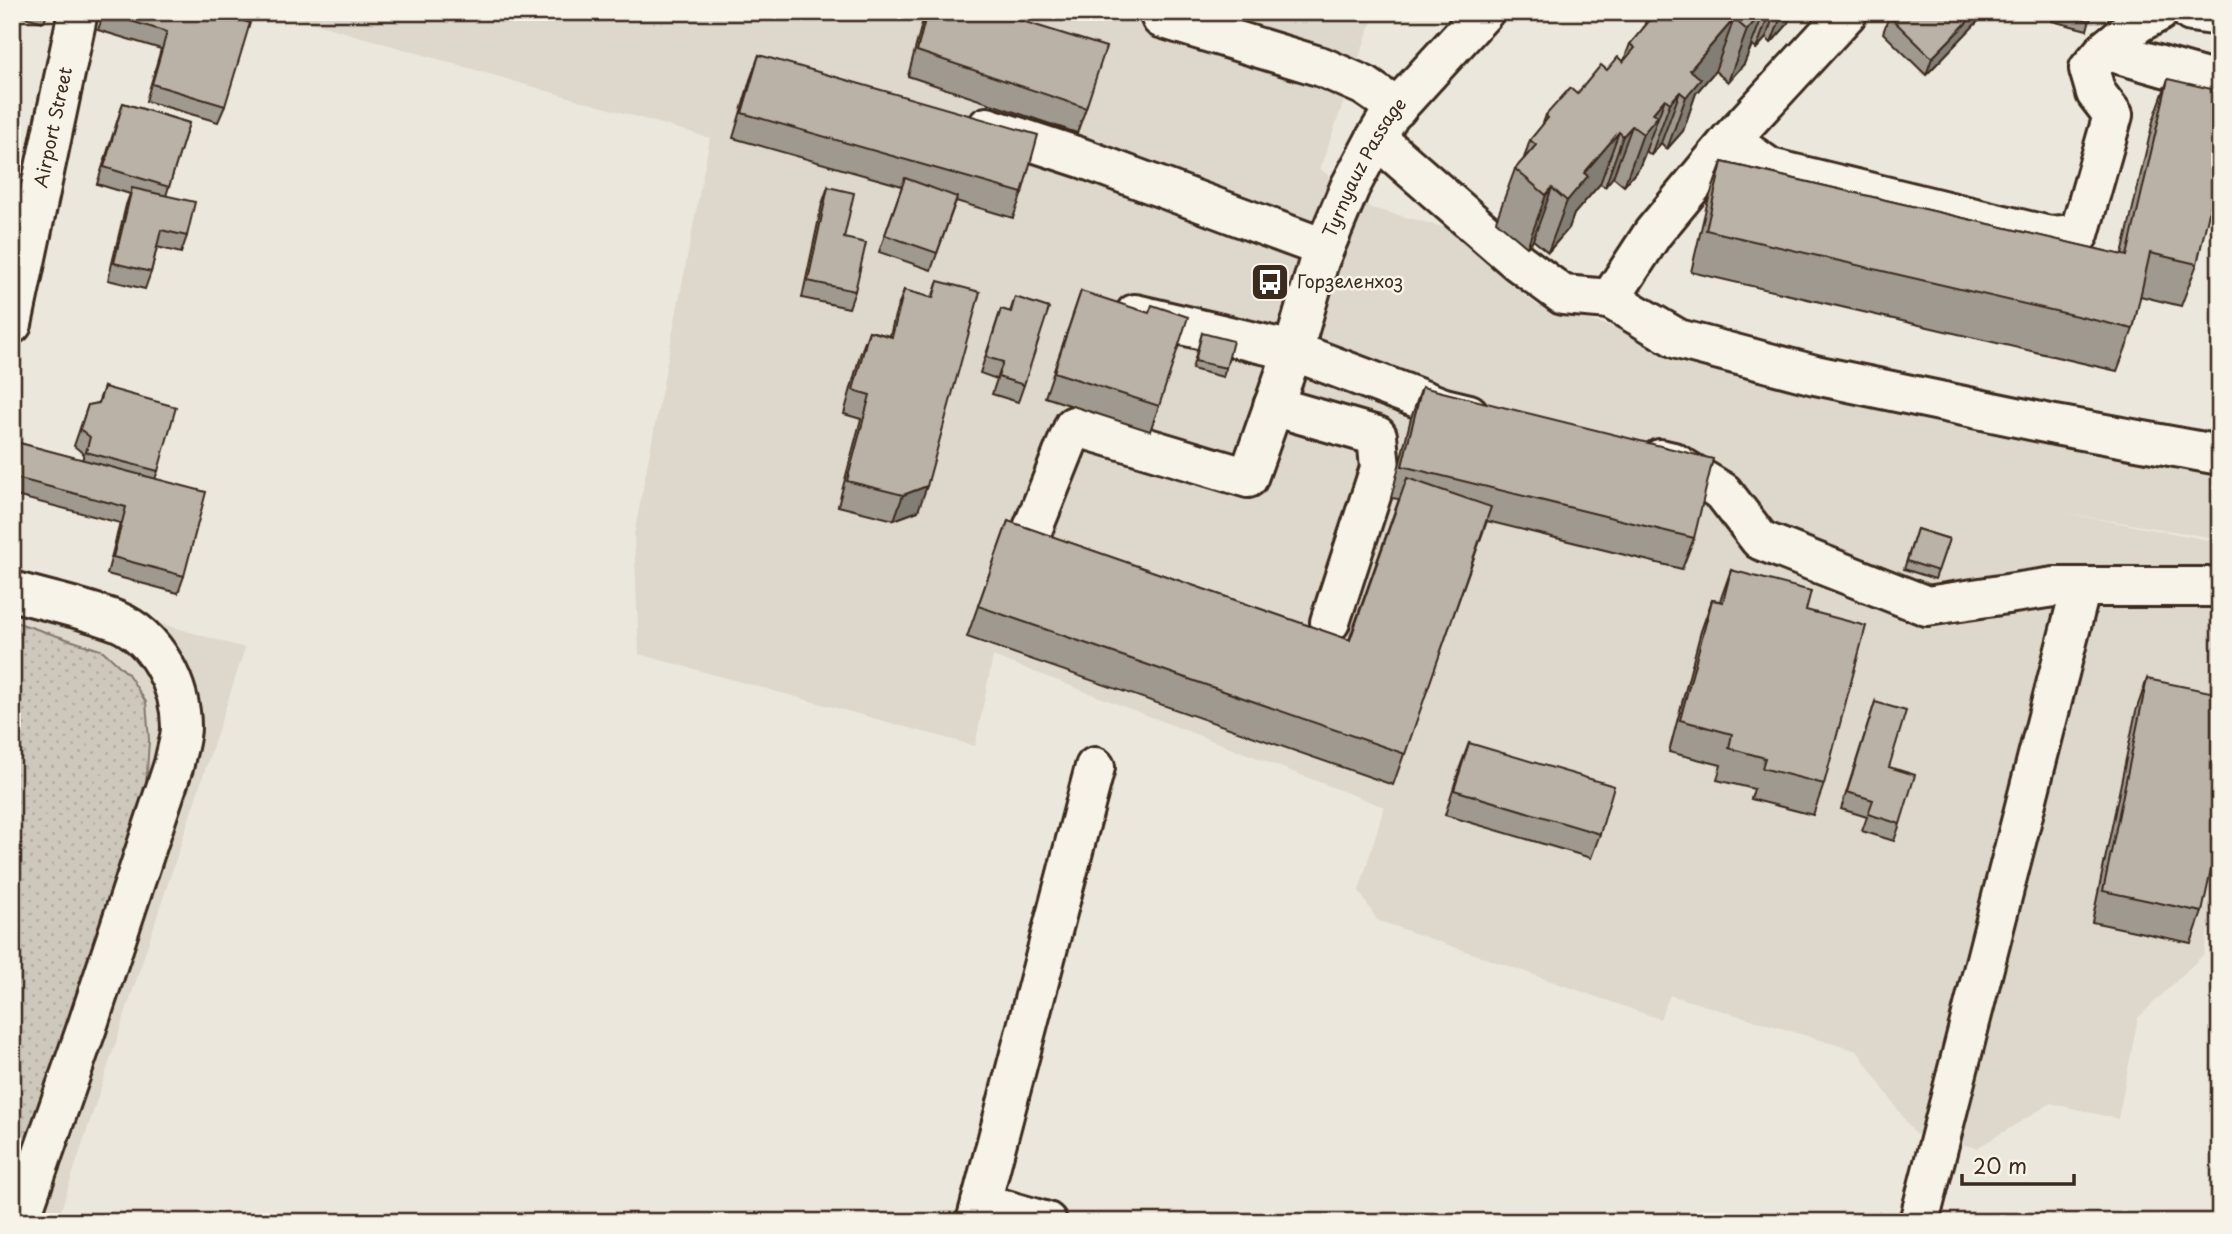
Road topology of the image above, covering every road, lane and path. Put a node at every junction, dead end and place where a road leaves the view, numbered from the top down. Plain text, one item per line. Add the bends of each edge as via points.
1 (78, 12) edge
2 (1485, 12) edge
3 (1848, 12) edge
4 (2159, 12) edge
5 (2191, 12) edge
6 (2220, 16) edge
7 (1161, 18) dead end
8 (2105, 50) junction
9 (2220, 82) edge
10 (954, 117) edge
11 (1387, 123) junction
12 (1730, 140) junction
13 (1324, 248) junction
14 (1611, 299) junction
15 (1120, 310) edge
16 (12, 324) edge
17 (1293, 351) junction
18 (1273, 405) junction
19 (1498, 421) edge
20 (1633, 452) edge
21 (2220, 455) edge
22 (1033, 528) edge
23 (2081, 587) junction
24 (2220, 587) edge
25 (12, 592) edge
26 (1330, 622) dead end
27 (1095, 767) dead end
28 (978, 1212) edge
29 (19, 1222) edge
30 (1047, 1222) edge
31 (1919, 1222) edge

1 - 16 street, Airport Street
2 - 11 street, Tyrnyauz Passage
3 - 12 street
4 - 8 street
5 - 6 street
7 - 11 street via 1322,67 1365,86
8 - 9 street
8 - 12 street via 2089,69 2096,93 2113,115 2079,234 2049,236 1770,168
10 - 13 street via 1082,158
11 - 13 street, Tyrnyauz Passage via 1349,187
11 - 14 street via 1517,261 1563,295
12 - 14 street via 1653,233
13 - 17 street, Tyrnyauz Passage
14 - 21 street via 1678,339 1815,375
15 - 17 street
17 - 18 street, Tyrnyauz Passage
17 - 19 street via 1444,408
18 - 22 street, Tyrnyauz Passage via 1248,478 1074,426
18 - 26 street via 1377,436 1380,468
20 - 23 street via 1673,462 1723,492 1760,540 1927,606
23 - 24 street
23 - 31 street
25 - 29 street via 119,622 136,634 154,649 175,689 181,730 174,764
27 - 28 street
28 - 30 street

